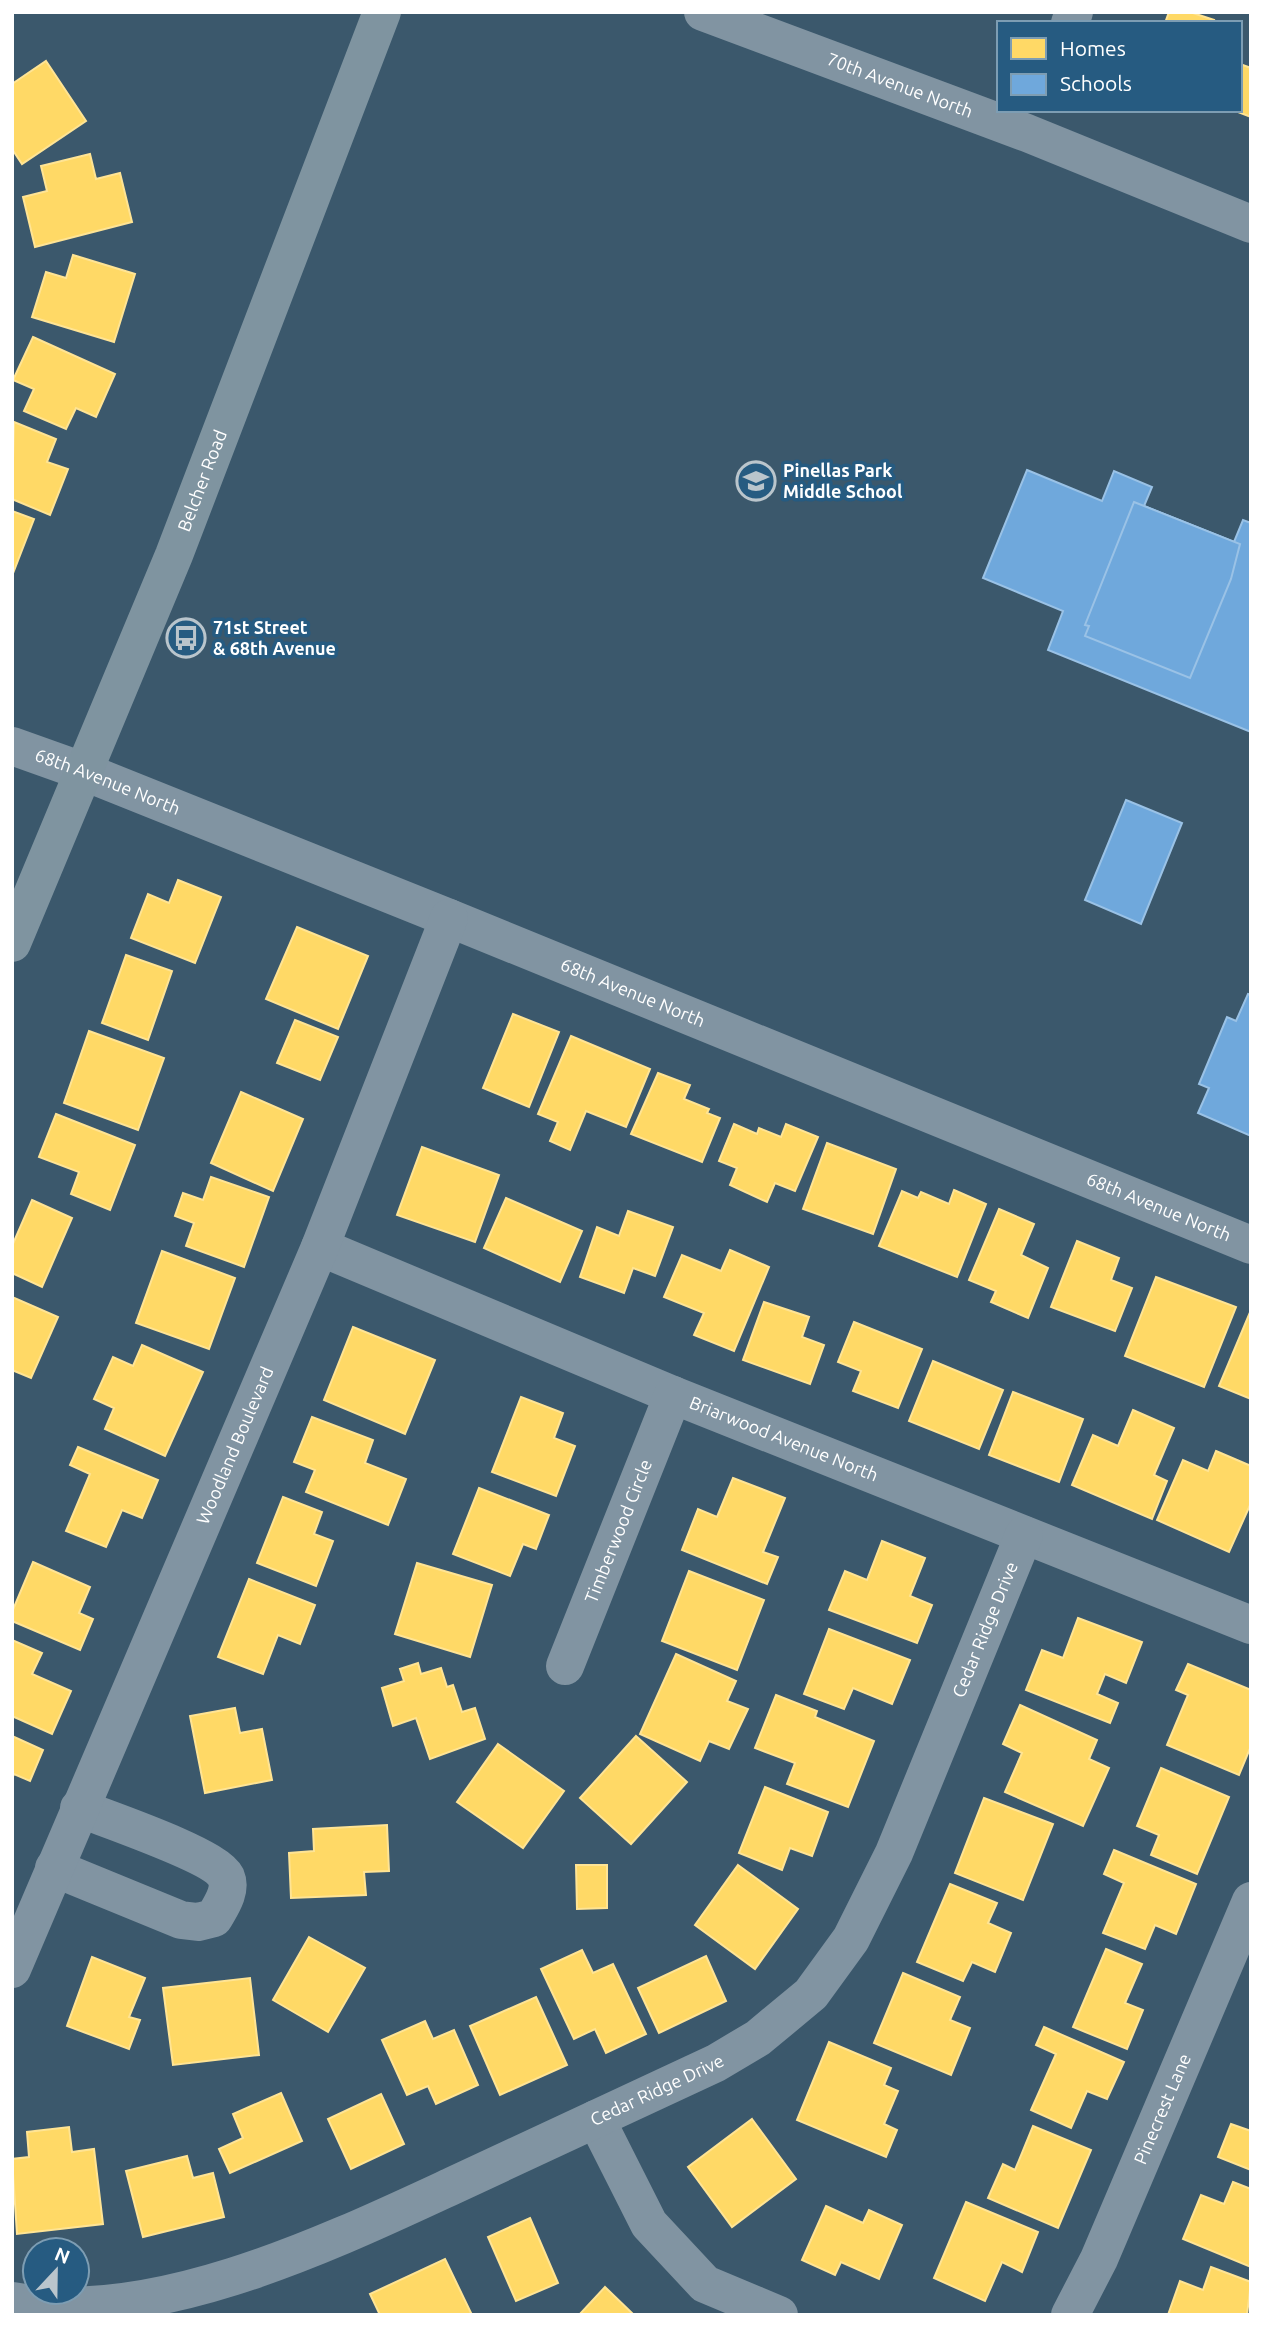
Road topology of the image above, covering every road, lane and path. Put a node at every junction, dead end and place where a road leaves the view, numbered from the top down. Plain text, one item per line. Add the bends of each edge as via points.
1 (382, 12) edge
2 (703, 12) edge
3 (997, 111) edge
4 (1001, 112) edge
5 (1031, 122) edge
6 (1251, 224) edge
7 (12, 746) edge
8 (85, 772) junction
9 (449, 918) junction
10 (12, 943) edge
11 (1251, 1245) edge
12 (320, 1247) junction
13 (673, 1395) junction
14 (1024, 1535) junction
15 (1251, 1625) edge
16 (565, 1666) dead end
17 (79, 1808) junction
18 (54, 1868) junction
19 (1251, 1902) edge
20 (12, 1969) edge
21 (596, 2119) junction
22 (12, 2301) edge
23 (211, 2303) edge
24 (779, 2315) edge
25 (1070, 2315) edge

1 - 8 main road, Belcher Road via 179,542
2 - 3 street, 70th Avenue North
4 - 5 street, 70th Avenue North
5 - 6 street, 70th Avenue North
7 - 8 street, 68th Avenue North
8 - 9 street, 68th Avenue North
8 - 10 main road, Belcher Road
9 - 11 street, 68th Avenue North
9 - 12 street, Woodland Boulevard
12 - 13 street, Briarwood Avenue North
12 - 17 street, Woodland Boulevard
13 - 14 street, Briarwood Avenue North
13 - 16 street, Timberwood Circle
14 - 15 street, Briarwood Avenue North
14 - 21 street, Cedar Ridge Drive via 894,1853 851,1939 811,1994 758,2038 716,2063
17 - 18 street, Woodland Boulevard
17 - 18 street via 194,1854 226,1878 227,1892 214,1918 181,1920
18 - 20 street, Woodland Boulevard
19 - 25 street, Pinecrest Lane via 1099,2259
21 - 23 street, Cedar Ridge Drive via 271,2270
21 - 24 street via 649,2224 705,2284
22 - 23 street, Cedar Ridge Drive via 52,2311 99,2313

